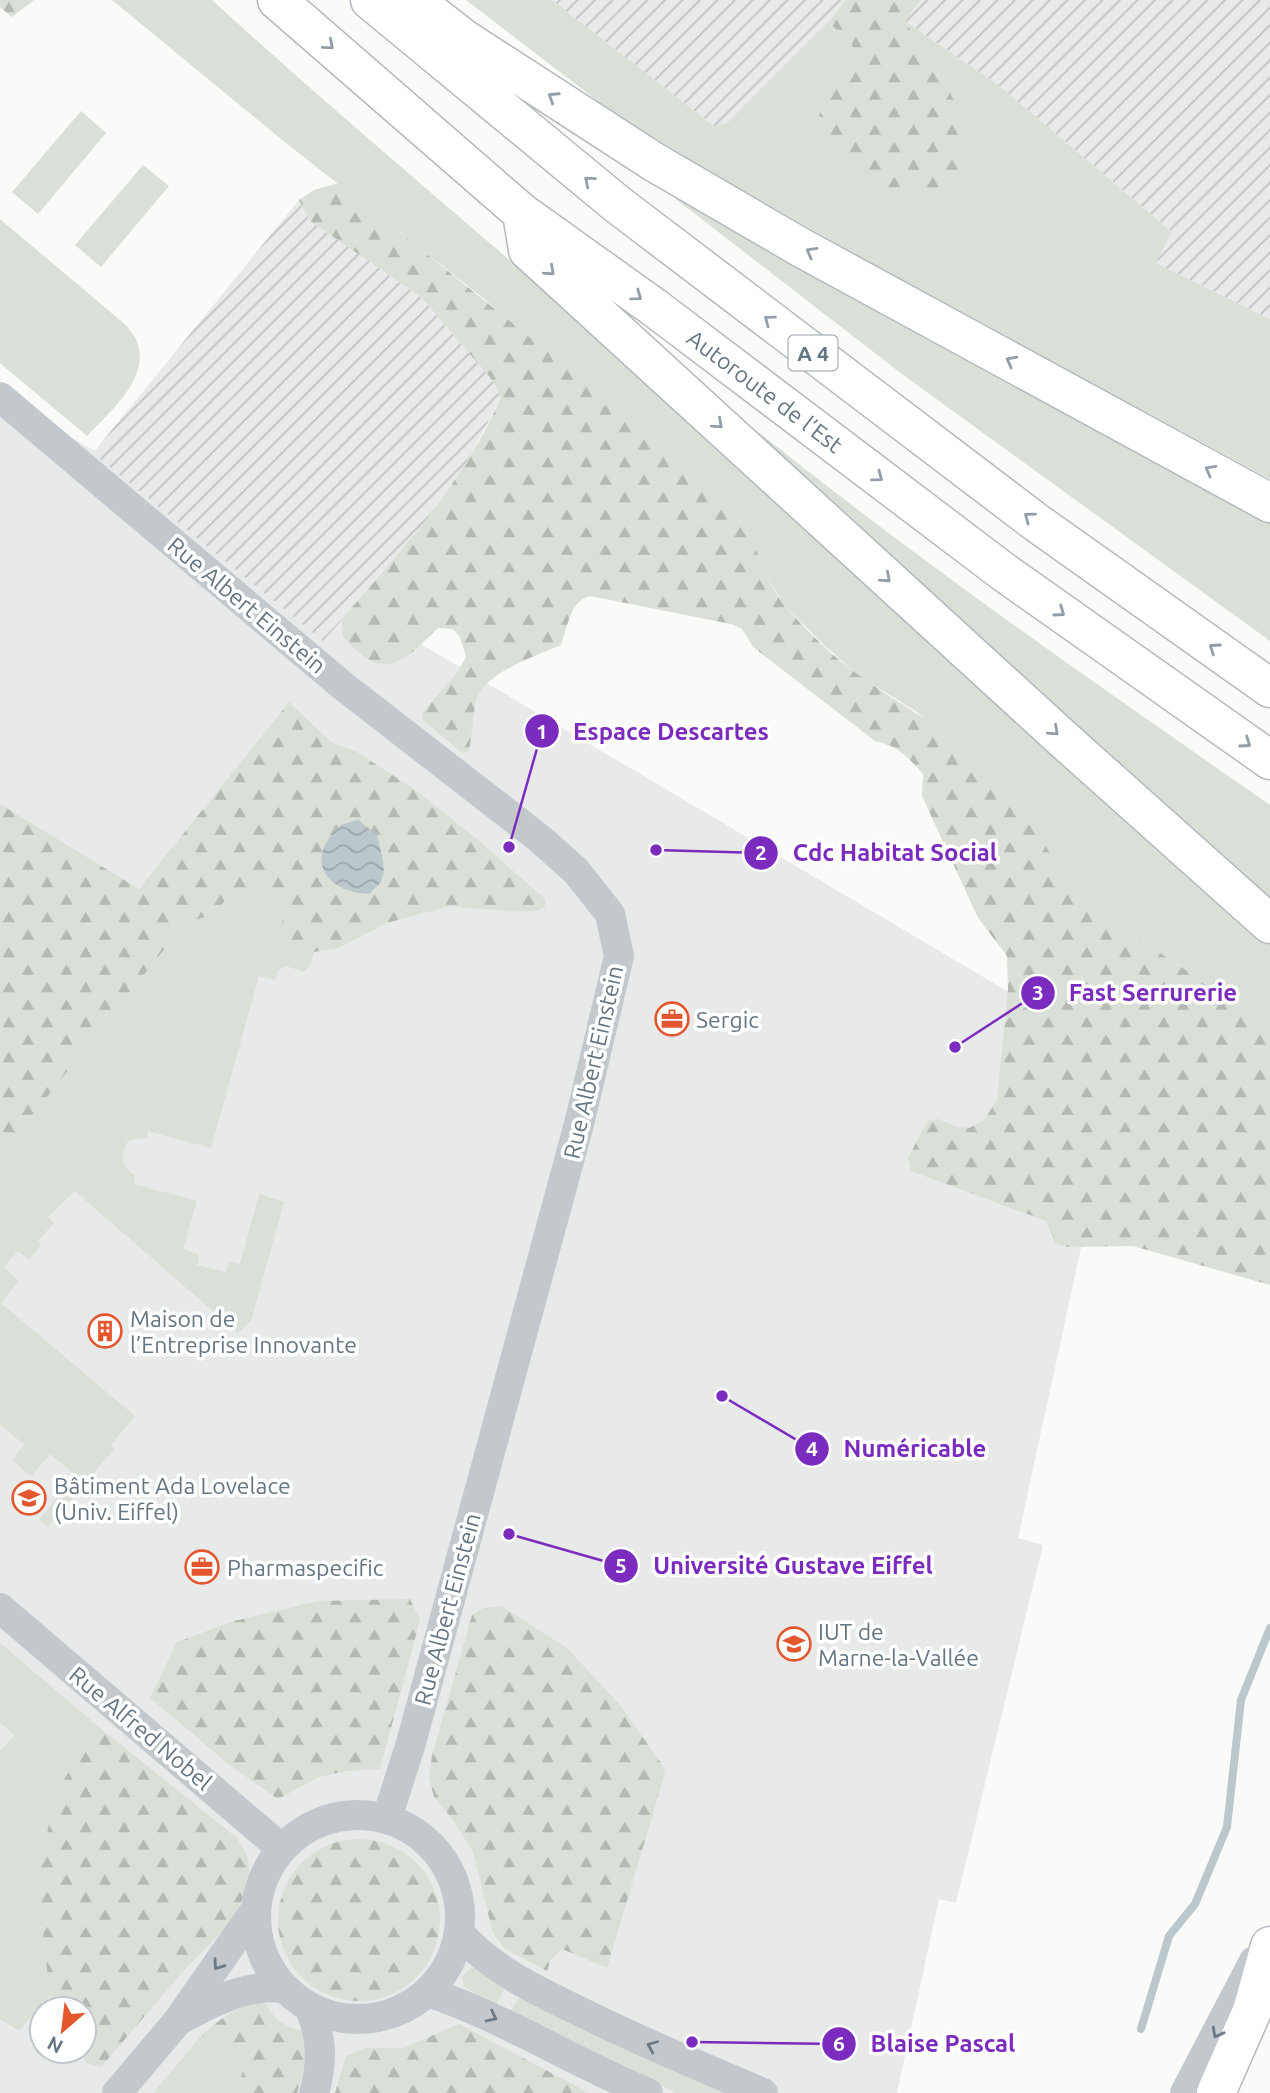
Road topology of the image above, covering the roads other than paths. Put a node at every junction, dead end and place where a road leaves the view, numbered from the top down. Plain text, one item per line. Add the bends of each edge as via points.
1 (277, 0) edge
2 (370, 0) edge
3 (414, 0) edge
4 (522, 213) junction
5 (0, 397) edge
6 (1270, 503) edge
7 (1270, 688) edge
8 (1270, 760) edge
9 (1270, 924) edge
10 (0, 1608) edge
11 (387, 1818) junction
12 (282, 1849) junction
13 (257, 1909) junction
14 (1270, 1929) edge
15 (460, 1934) junction
16 (1270, 1946) edge
17 (285, 1988) junction
18 (428, 1992) junction
19 (310, 2009) junction
20 (358, 2020) junction
21 (177, 2022) junction
22 (1270, 2025) edge
23 (317, 2083) edge
24 (117, 2093) edge
25 (648, 2093) edge
26 (763, 2093) edge
27 (1185, 2093) edge
28 (1216, 2093) edge
29 (1246, 2093) edge

1 -> 4 main road, Autoroute de l’Est / A 4
7 -> 2 main road, A 4 via 1037,523 627,212
6 -> 3 main road via 665,169 464,39
4 -> 8 main road, Autoroute de l’Est / A 4 via 1005,573
4 -> 9 main road via 528,250
5 - 11 street, Rue Albert Einstein via 343,686 539,838 576,871 610,914 619,956 579,1124
10 - 12 street, Rue Alfred Nobel
11 - 12 street via 330,1819 304,1830
11 - 15 street via 420,1835 446,1863 459,1897
12 - 13 street via 264,1877
13 - 17 street via 258,1938 268,1965
13 -> 21 street
14 -> 27 street
15 - 18 street via 449,1966
26 -> 15 street via 624,2034 547,1995 494,1965
16 - 28 main road via 1252,2011
17 - 19 street
17 - 21 street via 221,1997
18 - 20 street via 395,2013
18 -> 25 street via 493,2017
19 - 20 street
19 - 23 street via 320,2038
20 - 23 street via 334,2050
21 - 24 street
22 - 29 main road

